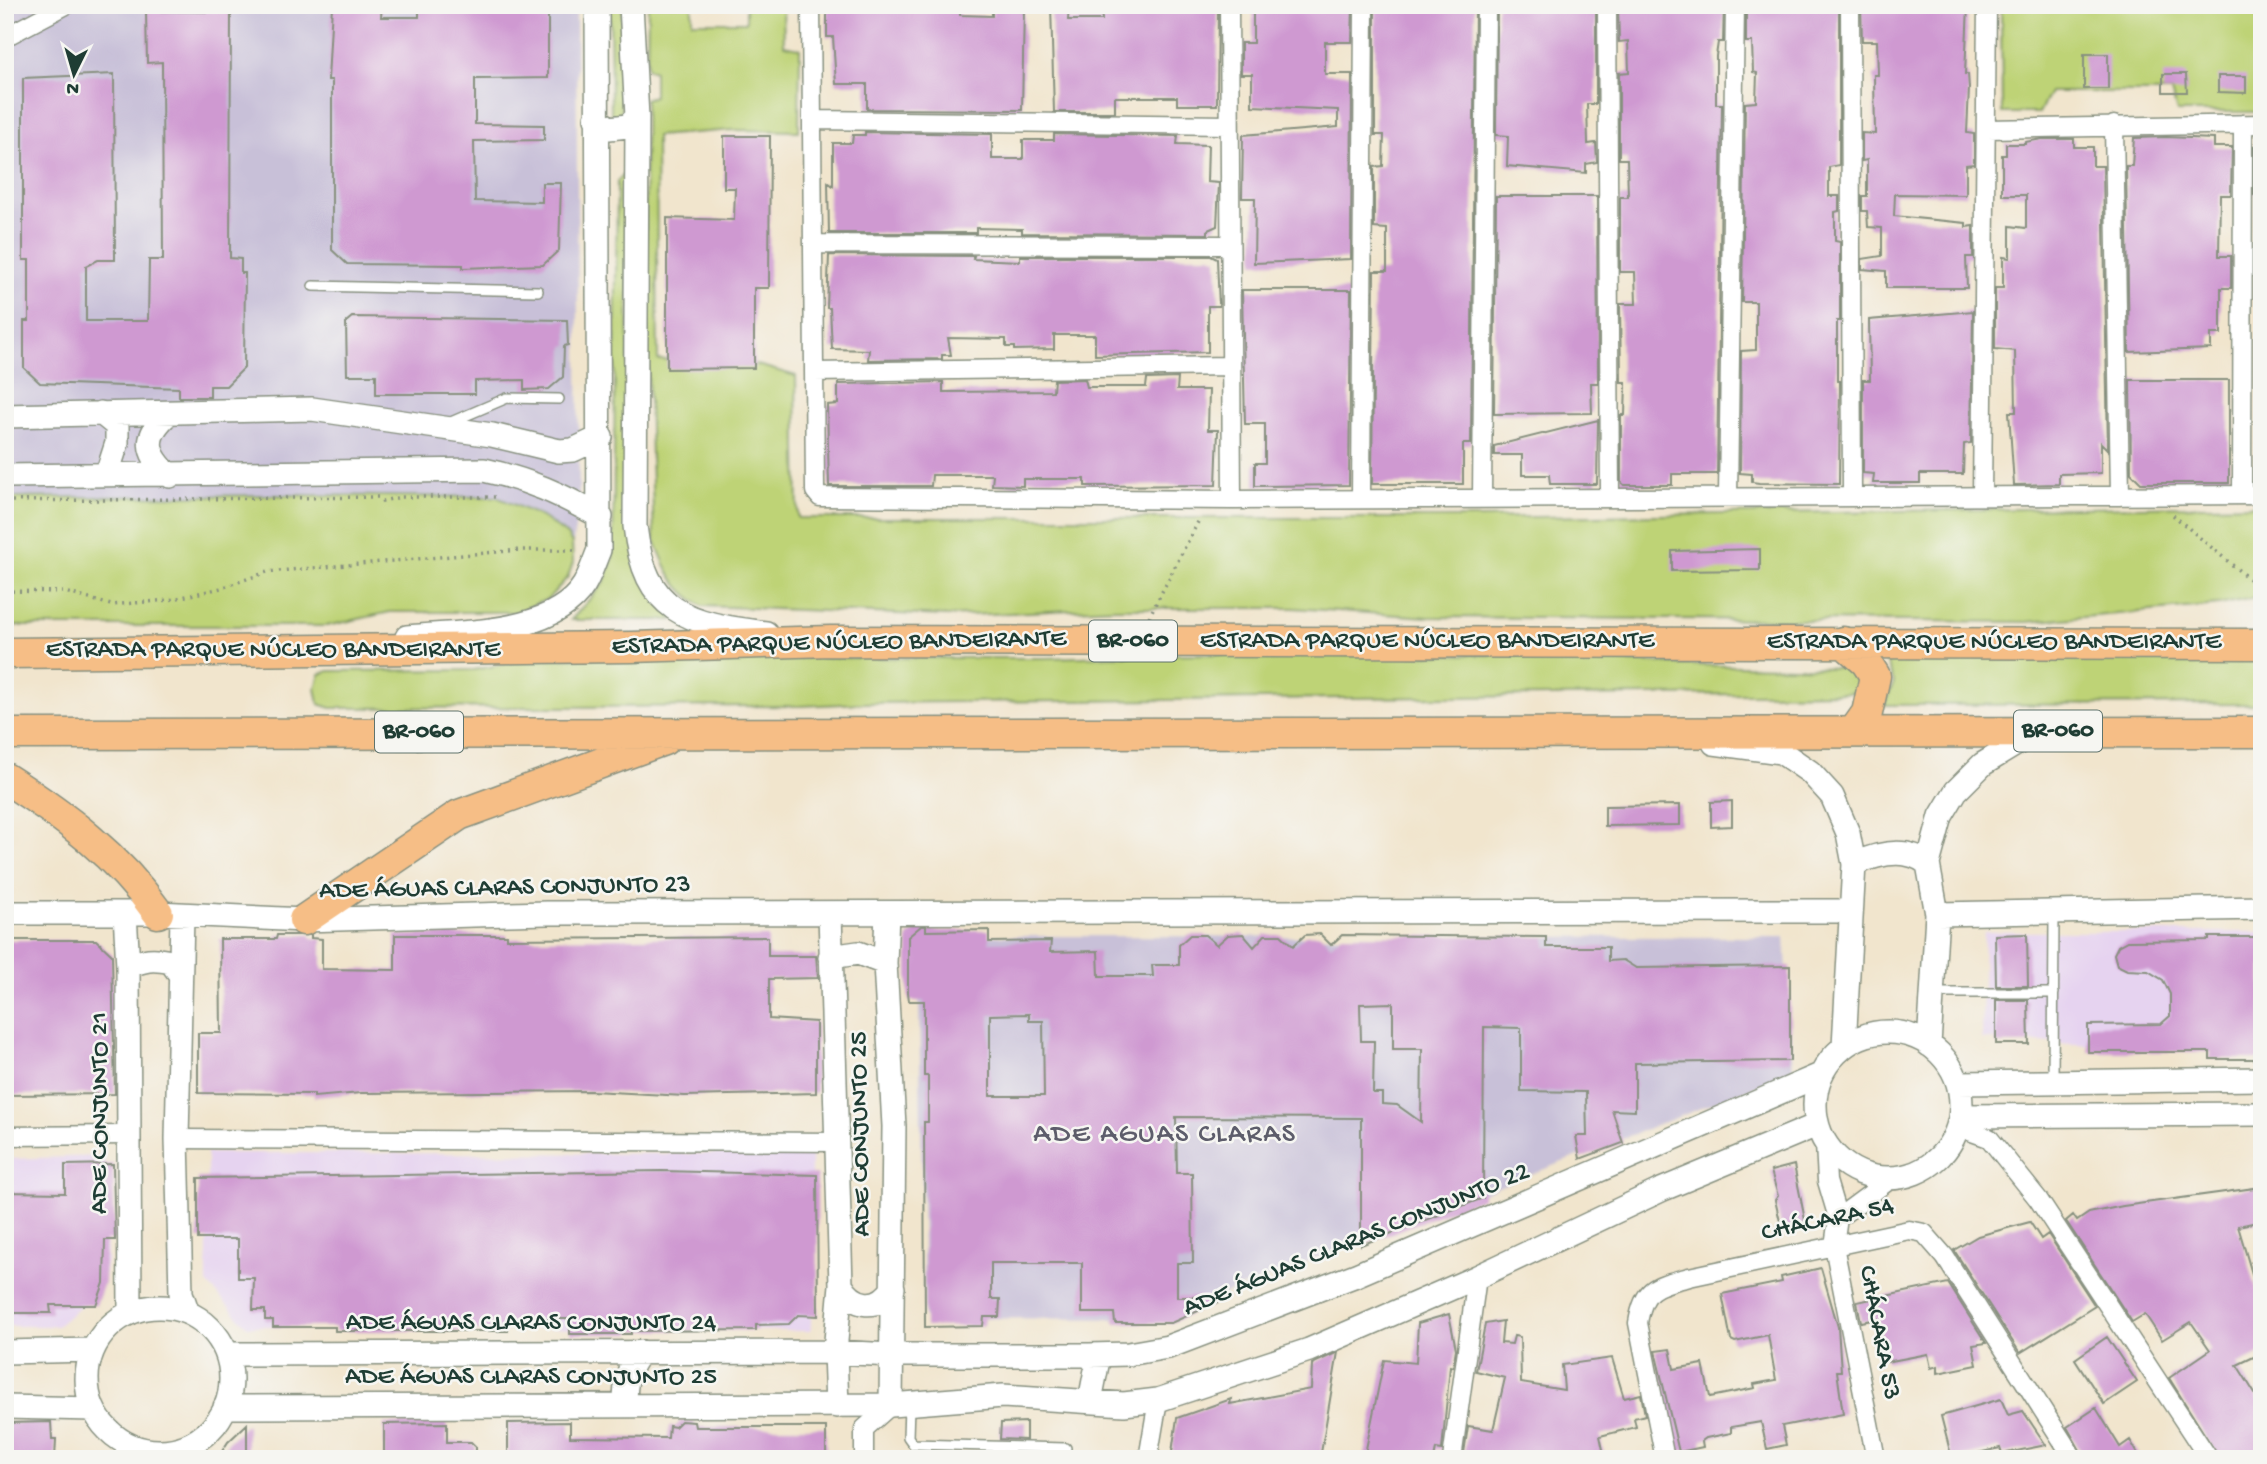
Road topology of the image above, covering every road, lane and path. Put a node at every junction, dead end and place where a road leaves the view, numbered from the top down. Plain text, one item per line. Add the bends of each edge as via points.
1 (66, 5) edge
2 (597, 5) edge
3 (631, 5) edge
4 (811, 5) edge
5 (1228, 5) edge
6 (1364, 5) edge
7 (1486, 5) edge
8 (1607, 5) edge
9 (1735, 5) edge
10 (1850, 5) edge
11 (1987, 5) edge
12 (5, 37) edge
13 (596, 117) junction
14 (637, 117) junction
15 (812, 120) junction
16 (2243, 124) junction
17 (2262, 124) edge
18 (1228, 125) junction
19 (2114, 125) junction
20 (1987, 129) junction
21 (636, 173) junction
22 (598, 180) junction
23 (813, 244) junction
24 (1230, 245) junction
25 (313, 286) dead end
26 (538, 291) dead end
27 (1231, 366) junction
28 (814, 372) junction
29 (559, 399) dead end
30 (101, 413) junction
31 (169, 413) junction
32 (5, 416) edge
33 (440, 427) junction
34 (492, 435) junction
35 (601, 437) junction
36 (484, 470) junction
37 (107, 474) junction
38 (5, 476) edge
39 (170, 476) junction
40 (2242, 495) junction
41 (2262, 495) edge
42 (1610, 496) junction
43 (1852, 496) junction
44 (1982, 496) junction
45 (2120, 496) junction
46 (1728, 497) junction
47 (511, 498) dead end
48 (1482, 498) junction
49 (1361, 499) junction
50 (1208, 500) junction
51 (1232, 500) junction
52 (5, 501) edge
53 (2172, 514) dead end
54 (601, 517) junction
55 (599, 551) junction
56 (2262, 590) edge
57 (5, 591) edge
58 (831, 641) junction
59 (1136, 641) junction
60 (1843, 642) junction
61 (2262, 644) edge
62 (347, 651) junction
63 (5, 653) edge
64 (1628, 730) junction
65 (1855, 730) junction
66 (2037, 731) junction
67 (2262, 732) edge
68 (684, 733) junction
69 (5, 734) edge
70 (5, 778) edge
71 (1854, 864) junction
72 (1928, 864) junction
73 (2262, 908) edge
74 (1850, 911) junction
75 (2054, 912) junction
76 (5, 913) edge
77 (125, 913) junction
78 (887, 913) junction
79 (170, 914) junction
80 (830, 914) junction
81 (1937, 914) junction
82 (304, 920) junction
83 (830, 957) junction
84 (885, 963) junction
85 (128, 967) junction
86 (179, 973) junction
87 (1932, 993) junction
88 (2053, 993) junction
89 (1929, 1045) junction
90 (1844, 1046) junction
91 (1820, 1075) junction
92 (2262, 1079) edge
93 (2053, 1082) junction
94 (1958, 1083) junction
95 (2262, 1114) edge
96 (1959, 1121) junction
97 (1821, 1134) junction
98 (128, 1135) junction
99 (5, 1136) edge
100 (177, 1139) junction
101 (837, 1142) junction
102 (1892, 1178) junction
103 (1838, 1218) junction
104 (1833, 1247) junction
105 (1476, 1277) junction
106 (841, 1285) junction
107 (892, 1288) junction
108 (130, 1313) junction
109 (188, 1313) junction
110 (92, 1350) junction
111 (5, 1352) edge
112 (641, 1352) junction
113 (835, 1352) junction
114 (227, 1353) junction
115 (891, 1355) junction
116 (1089, 1355) junction
117 (1158, 1400) junction
118 (1090, 1401) junction
119 (625, 1405) junction
120 (900, 1405) junction
121 (837, 1406) junction
122 (5, 1407) edge
123 (225, 1407) junction
124 (93, 1409) junction
125 (864, 1429) junction
126 (1066, 1448) dead end
127 (139, 1453) edge
128 (182, 1453) edge
129 (864, 1459) edge
130 (1148, 1459) edge
131 (1452, 1459) edge
132 (1665, 1459) edge
133 (1876, 1459) edge
134 (2074, 1459) edge
135 (2209, 1459) edge

1 - 12 street
2 - 13 street
3 - 14 street
4 - 15 street
5 - 18 street
6 - 49 street
7 - 48 street
8 - 42 street
9 - 46 street
10 - 43 street
11 - 20 street
13 - 14 street via 609,128 628,126
13 - 22 street
14 - 21 street
15 - 18 street
15 - 23 street
16 - 17 street
16 - 19 street
16 - 40 street
18 - 24 street
19 - 20 street
19 - 45 street
20 - 44 street
21 - 22 street via 627,162 611,161 602,166
21 - 58 street via 635,526 646,578 673,608 694,619
22 - 35 street
23 - 24 street
23 - 28 street
24 - 27 street
25 - 26 lane
27 - 28 street
27 - 51 street
28 - 50 street via 815,491 820,497
29 - 33 lane via 507,398
30 - 31 street
30 - 32 street
30 - 37 street via 117,426
31 - 33 street via 312,409
31 - 39 street via 153,430 150,445 155,461
33 - 34 street
34 - 35 street via 559,451
34 - 36 street
35 - 54 street
36 - 39 street
36 - 54 street via 555,491
37 - 38 street
37 - 39 street
40 - 41 street
40 - 45 street
42 - 46 street
42 - 48 street
43 - 44 street
43 - 46 street
44 - 45 street
47 - 52 path
48 - 49 street
49 - 51 street
50 - 51 street
50 - 59 path
53 - 56 path
54 - 55 street
55 - 57 path via 520,550 267,572 169,600 111,605 65,592
55 - 62 street via 583,586 560,609 533,623 400,638
58 - 59 highway, ESTRADA PARQUE NÚCLEO BANDEIRANTE / BR-060
58 - 62 highway, ESTRADA PARQUE NÚCLEO BANDEIRANTE / BR-060
59 - 60 highway, ESTRADA PARQUE NÚCLEO BANDEIRANTE / BR-060
60 - 61 highway, ESTRADA PARQUE NÚCLEO BANDEIRANTE / BR-060
60 - 65 highway via 1875,676 1867,713
62 - 63 highway, ESTRADA PARQUE NÚCLEO BANDEIRANTE / BR-060
64 - 65 highway, BR-060
64 - 68 highway, BR-060
64 - 71 street via 1781,752 1810,772 1832,796 1848,832
65 - 66 highway, BR-060
66 - 67 highway, BR-060
66 - 72 street via 1983,764 1956,791 1941,816
68 - 69 highway, BR-060
68 - 82 highway via 459,815
70 - 79 highway via 94,840
71 - 72 street via 1905,853
71 - 74 street
72 - 81 street
73 - 75 street
74 - 78 street
74 - 90 street
75 - 81 street
75 - 88 lane
76 - 77 street, ADE ÁGUAS CLARAS CONJUNTO 23
77 - 79 street, ADE ÁGUAS CLARAS CONJUNTO 23
77 - 85 street, ADE CONJUNTO 21
78 - 80 street, ADE ÁGUAS CLARAS CONJUNTO 23
78 - 84 street, ADE CONJUNTO 25
79 - 82 street, ADE ÁGUAS CLARAS CONJUNTO 23
79 - 86 street
80 - 82 street, ADE ÁGUAS CLARAS CONJUNTO 23 via 547,913
80 - 83 street, ADE CONJUNTO 25
81 - 87 street
83 - 84 street via 858,953
83 - 101 street, ADE CONJUNTO 25
84 - 107 street, ADE CONJUNTO 25 via 894,1126
85 - 86 street via 144,959 170,961
85 - 98 street, ADE CONJUNTO 21
86 - 100 street
87 - 88 lane
87 - 89 street
88 - 93 lane
89 - 90 street via 1901,1033 1871,1033
89 - 94 street
90 - 91 street
91 - 97 street via 1814,1100
91 - 116 street, ADE ÁGUAS CLARAS CONJUNTO 22 via 1222,1329 1168,1347
92 - 93 street
93 - 94 street
94 - 96 street
95 - 96 street
96 - 102 street via 1949,1147 1933,1163 1914,1174
96 - 135 street via 1989,1138 2038,1199
97 - 102 street via 1843,1163 1866,1175
97 - 103 street, CHÁCARA 53
97 - 105 street, ADE ÁGUAS CLARAS CONJUNTO 25 via 1661,1190
98 - 99 street
98 - 108 street, ADE CONJUNTO 21
100 - 101 street
100 - 109 street via 181,1293
101 - 106 street, ADE CONJUNTO 25
102 - 103 street
103 - 104 street, CHÁCARA 53
104 - 132 street, CHÁCARA 54 via 1657,1285 1648,1291 1638,1323
104 - 133 street, CHÁCARA 53
104 - 134 street, CHÁCARA 54 via 1895,1231 1924,1233 1945,1256
105 - 117 street, ADE ÁGUAS CLARAS CONJUNTO 25 via 1309,1350
105 - 131 street
106 - 107 street via 848,1298 874,1304 885,1300
106 - 113 street, ADE CONJUNTO 25
107 - 115 street, ADE CONJUNTO 25
108 - 109 street via 169,1308
108 - 110 street via 114,1322
109 - 114 street via 218,1337
110 - 111 street
110 - 124 street via 87,1390
112 - 113 street, ADE ÁGUAS CLARAS CONJUNTO 24
112 - 114 street, ADE ÁGUAS CLARAS CONJUNTO 24
112 - 119 street via 632,1362 625,1385
113 - 115 street, ADE ÁGUAS CLARAS CONJUNTO 24
113 - 121 street, ADE CONJUNTO 25
114 - 123 street via 230,1390
115 - 116 street, ADE ÁGUAS CLARAS CONJUNTO 22
115 - 120 street, ADE CONJUNTO 25
116 - 118 street via 1097,1366
117 - 118 street, ADE ÁGUAS CLARAS CONJUNTO 25
117 - 130 street
118 - 120 street, ADE ÁGUAS CLARAS CONJUNTO 25 via 1003,1396
119 - 121 street, ADE ÁGUAS CLARAS CONJUNTO 25
119 - 123 street, ADE ÁGUAS CLARAS CONJUNTO 25
120 - 121 street, ADE ÁGUAS CLARAS CONJUNTO 25
120 - 125 street
120 - 126 lane via 914,1444
121 - 125 street
122 - 124 street
123 - 128 street via 208,1432
124 - 127 street via 104,1426
125 - 129 street
127 - 128 street

